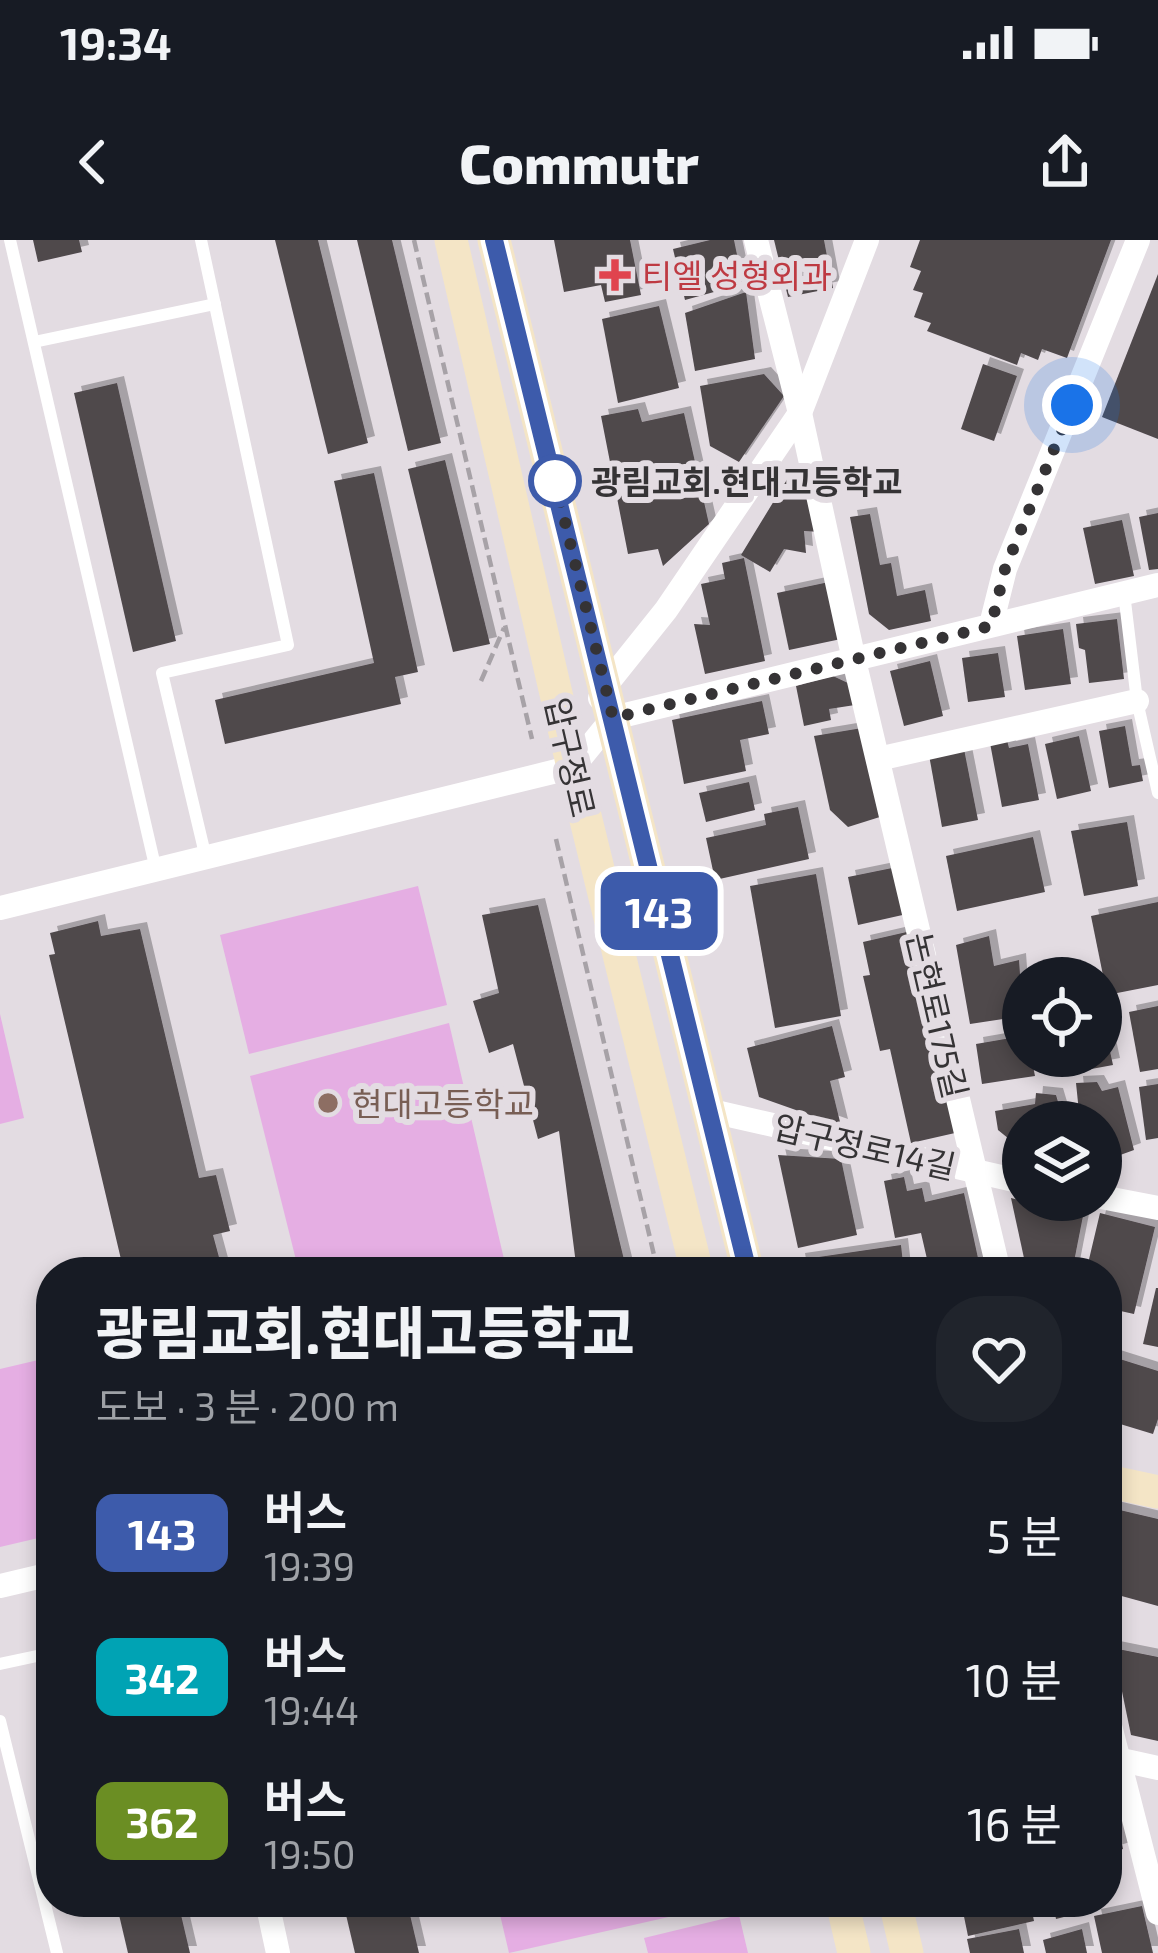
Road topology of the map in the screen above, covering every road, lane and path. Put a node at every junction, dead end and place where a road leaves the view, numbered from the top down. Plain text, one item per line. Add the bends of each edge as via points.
1 (10, 240) edge
2 (201, 240) edge
3 (414, 240) edge
4 (451, 240) edge
5 (494, 240) edge
6 (756, 240) edge
7 (867, 240) edge
8 (1138, 240) edge
9 (214, 304) junction
10 (34, 342) junction
11 (800, 413) junction
12 (1158, 585) edge
13 (1124, 593) junction
14 (991, 626) junction
15 (504, 628) junction
16 (854, 661) junction
17 (481, 681) dead end
18 (1136, 701) junction
19 (609, 702) junction
20 (532, 740) dead end
21 (878, 759) junction
22 (572, 767) junction
23 (1158, 793) edge
24 (554, 828) dead end
25 (206, 857) junction
26 (156, 869) junction
27 (0, 908) edge
28 (707, 1110) junction
29 (975, 1172) junction
30 (1002, 1178) edge
31 (1122, 1201) edge
32 (1158, 1208) edge
33 (654, 1257) edge
34 (693, 1257) edge
35 (744, 1257) edge
36 (995, 1257) edge
37 (1122, 1484) edge
38 (1158, 1492) edge
39 (36, 1578) edge
40 (0, 1586) edge
41 (36, 1656) edge
42 (0, 1664) edge
43 (0, 1721) edge
44 (1122, 1760) edge
45 (1158, 1768) edge
46 (1122, 1789) edge
47 (36, 1868) edge
48 (1158, 1913) edge
49 (48, 1917) edge
50 (270, 1917) edge
51 (846, 1917) edge
52 (899, 1917) edge
53 (57, 1953) edge
54 (278, 1953) edge
55 (854, 1953) edge
56 (907, 1953) edge

1 - 10 lane
2 - 9 lane
3 - 15 path
4 - 22 main road, 압구정로
5 - 19 main road, 압구정로
6 - 11 street, 논현로175길
7 - 11 street
8 - 14 street via 1005,569
9 - 10 lane
9 - 25 lane via 288,645 162,674
10 - 26 lane
11 - 16 street, 논현로175길
11 - 19 street
12 - 13 street
13 - 14 street
13 - 18 lane
14 - 16 street
15 - 17 path
15 - 20 path
16 - 19 street
16 - 21 street, 논현로175길
18 - 21 street
18 - 23 lane
19 - 22 street
19 - 28 main road, 압구정로
21 - 29 street, 논현로175길
22 - 25 street
22 - 34 main road, 압구정로
24 - 33 path
25 - 26 street
26 - 27 street
28 - 29 street, 압구정로14길
28 - 35 main road, 압구정로
29 - 30 street, 압구정로14길
29 - 36 street, 논현로175길
31 - 32 street
37 - 38 main road
39 - 40 street
41 - 42 lane
43 - 47 lane
44 - 45 street
46 - 48 street
49 - 53 lane
50 - 54 street
51 - 55 main road
52 - 56 main road

